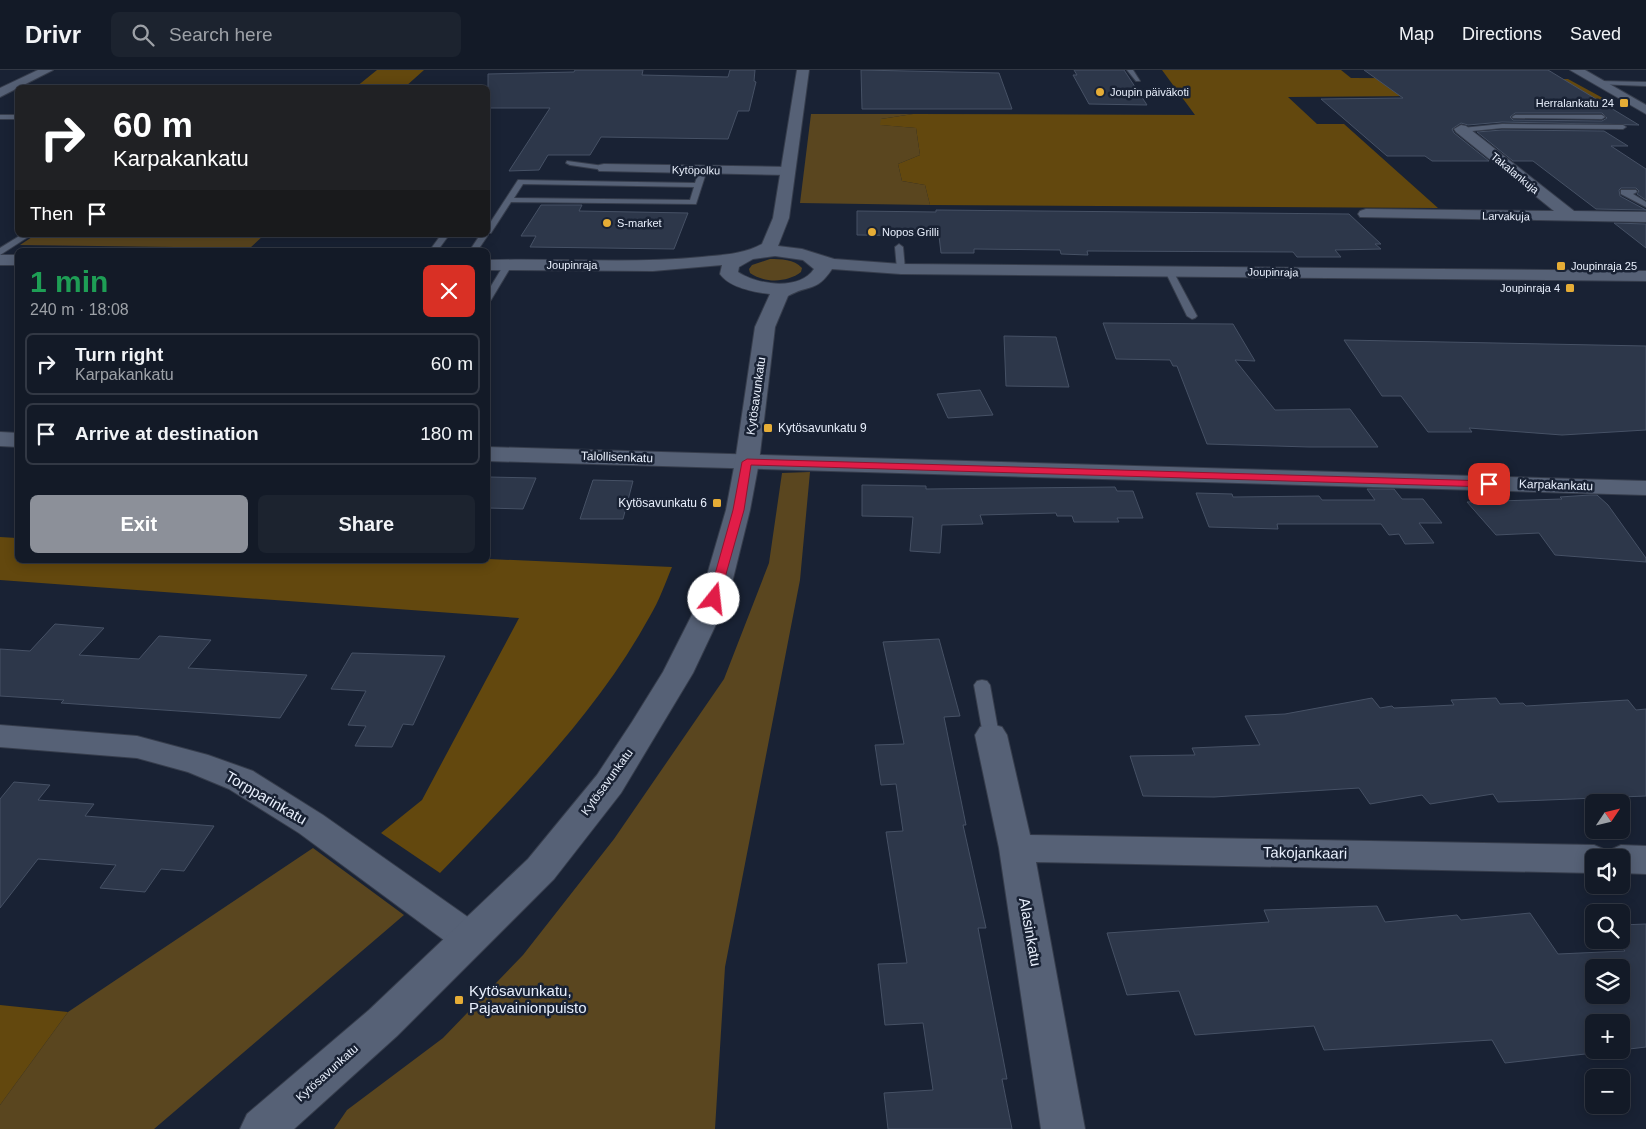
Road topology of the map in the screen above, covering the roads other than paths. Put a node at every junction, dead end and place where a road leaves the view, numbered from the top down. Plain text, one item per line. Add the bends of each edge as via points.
1 (47, 70) edge
2 (803, 70) edge
3 (1130, 70) edge
4 (1576, 70) edge
5 (1138, 80) dead end
6 (1599, 83) junction
7 (1646, 84) edge
8 (16, 85) edge
9 (15, 86) edge
10 (0, 93) edge
11 (1646, 110) edge
12 (1508, 111) dead end
13 (0, 117) edge
14 (15, 117) edge
15 (1515, 117) junction
16 (1602, 117) dead end
17 (1528, 127) junction
18 (1623, 127) dead end
19 (1461, 129) joint
20 (570, 163) dead end
21 (604, 168) joint
22 (704, 170) junction
23 (788, 171) junction
24 (698, 184) junction
25 (1633, 192) dead end
26 (509, 200) junction
27 (1646, 205) edge
28 (1366, 214) dead end
29 (1570, 216) junction
30 (1646, 217) edge
31 (782, 218) junction
32 (490, 228) edge
33 (24, 237) edge
34 (444, 237) edge
35 (483, 237) edge
36 (0, 240) edge
37 (18, 241) junction
38 (899, 247) dead end
39 (435, 248) edge
40 (475, 248) edge
41 (0, 252) edge
42 (754, 254) junction
43 (810, 257) junction
44 (0, 260) edge
45 (15, 260) edge
46 (490, 264) edge
47 (508, 265) junction
48 (657, 265) junction
49 (901, 269) junction
50 (1169, 271) junction
51 (730, 274) junction
52 (1646, 276) edge
53 (815, 280) junction
54 (745, 284) junction
55 (789, 288) junction
56 (490, 295) edge
57 (1192, 316) dead end
58 (765, 327) junction
59 (0, 439) edge
60 (15, 440) edge
61 (490, 454) edge
62 (747, 462) junction
63 (1646, 488) edge
64 (982, 685) dead end
65 (991, 735) joint
66 (0, 736) edge
67 (1016, 848) junction
68 (1585, 859) edge
69 (1630, 860) edge
70 (1646, 860) edge
71 (469, 938) junction
72 (262, 1129) edge
73 (1063, 1129) edge

1 - 8 street
2 - 23 street
3 - 5 lane
4 - 6 street
6 - 7 lane
6 - 11 street
9 - 10 street
12 - 15 lane
13 - 14 lane
15 - 16 lane
15 - 17 lane
17 - 18 lane
17 - 19 lane
19 - 29 street, Takalankuja
20 - 21 lane
21 - 22 street, Kytöpolku
22 - 23 street, Kytöpolku
22 - 24 lane
23 - 31 street
24 - 26 lane via 521,182
24 - 26 lane via 693,202
25 - 27 lane via 1624,192
26 - 32 lane
28 - 29 street, Larvakuja
29 - 30 street, Larvakuja
31 - 42 street via 768,247
31 - 43 street via 792,240
33 - 37 lane
34 - 39 lane
35 - 40 lane
36 - 37 lane
37 - 41 lane
38 - 49 lane
42 - 43 street, Joupinraja via 775,251
42 - 48 street, Joupinraja
42 - 51 street via 732,263
43 - 49 street, Joupinraja via 833,264
43 - 53 street via 823,269
44 - 45 street
46 - 47 street, Joupinraja
47 - 48 street, Joupinraja
47 - 56 lane
48 - 51 street, Joupinraja
49 - 50 street, Joupinraja
49 - 53 street, Joupinraja
50 - 52 street, Joupinraja
50 - 57 lane
51 - 54 street
53 - 55 street, Joupinraja
54 - 55 street, Joupinraja via 759,288
54 - 58 street, Kytösavunkatu
55 - 58 street, Kytösavunkatu via 780,294
58 - 62 street, Kytösavunkatu
59 - 60 street
61 - 62 street, Talollisenkatu
62 - 63 street, Karpakankatu
62 - 71 street, Kytösavunkatu via 714,599 678,673 608,784 540,869
64 - 65 lane
65 - 67 street, Alasinkatu
66 - 71 street, Torpparinkatu via 137,747 197,763 240,780 310,824
67 - 68 street, Takojankaari
67 - 73 street, Alasinkatu
69 - 70 street
71 - 72 street, Kytösavunkatu via 383,1023

